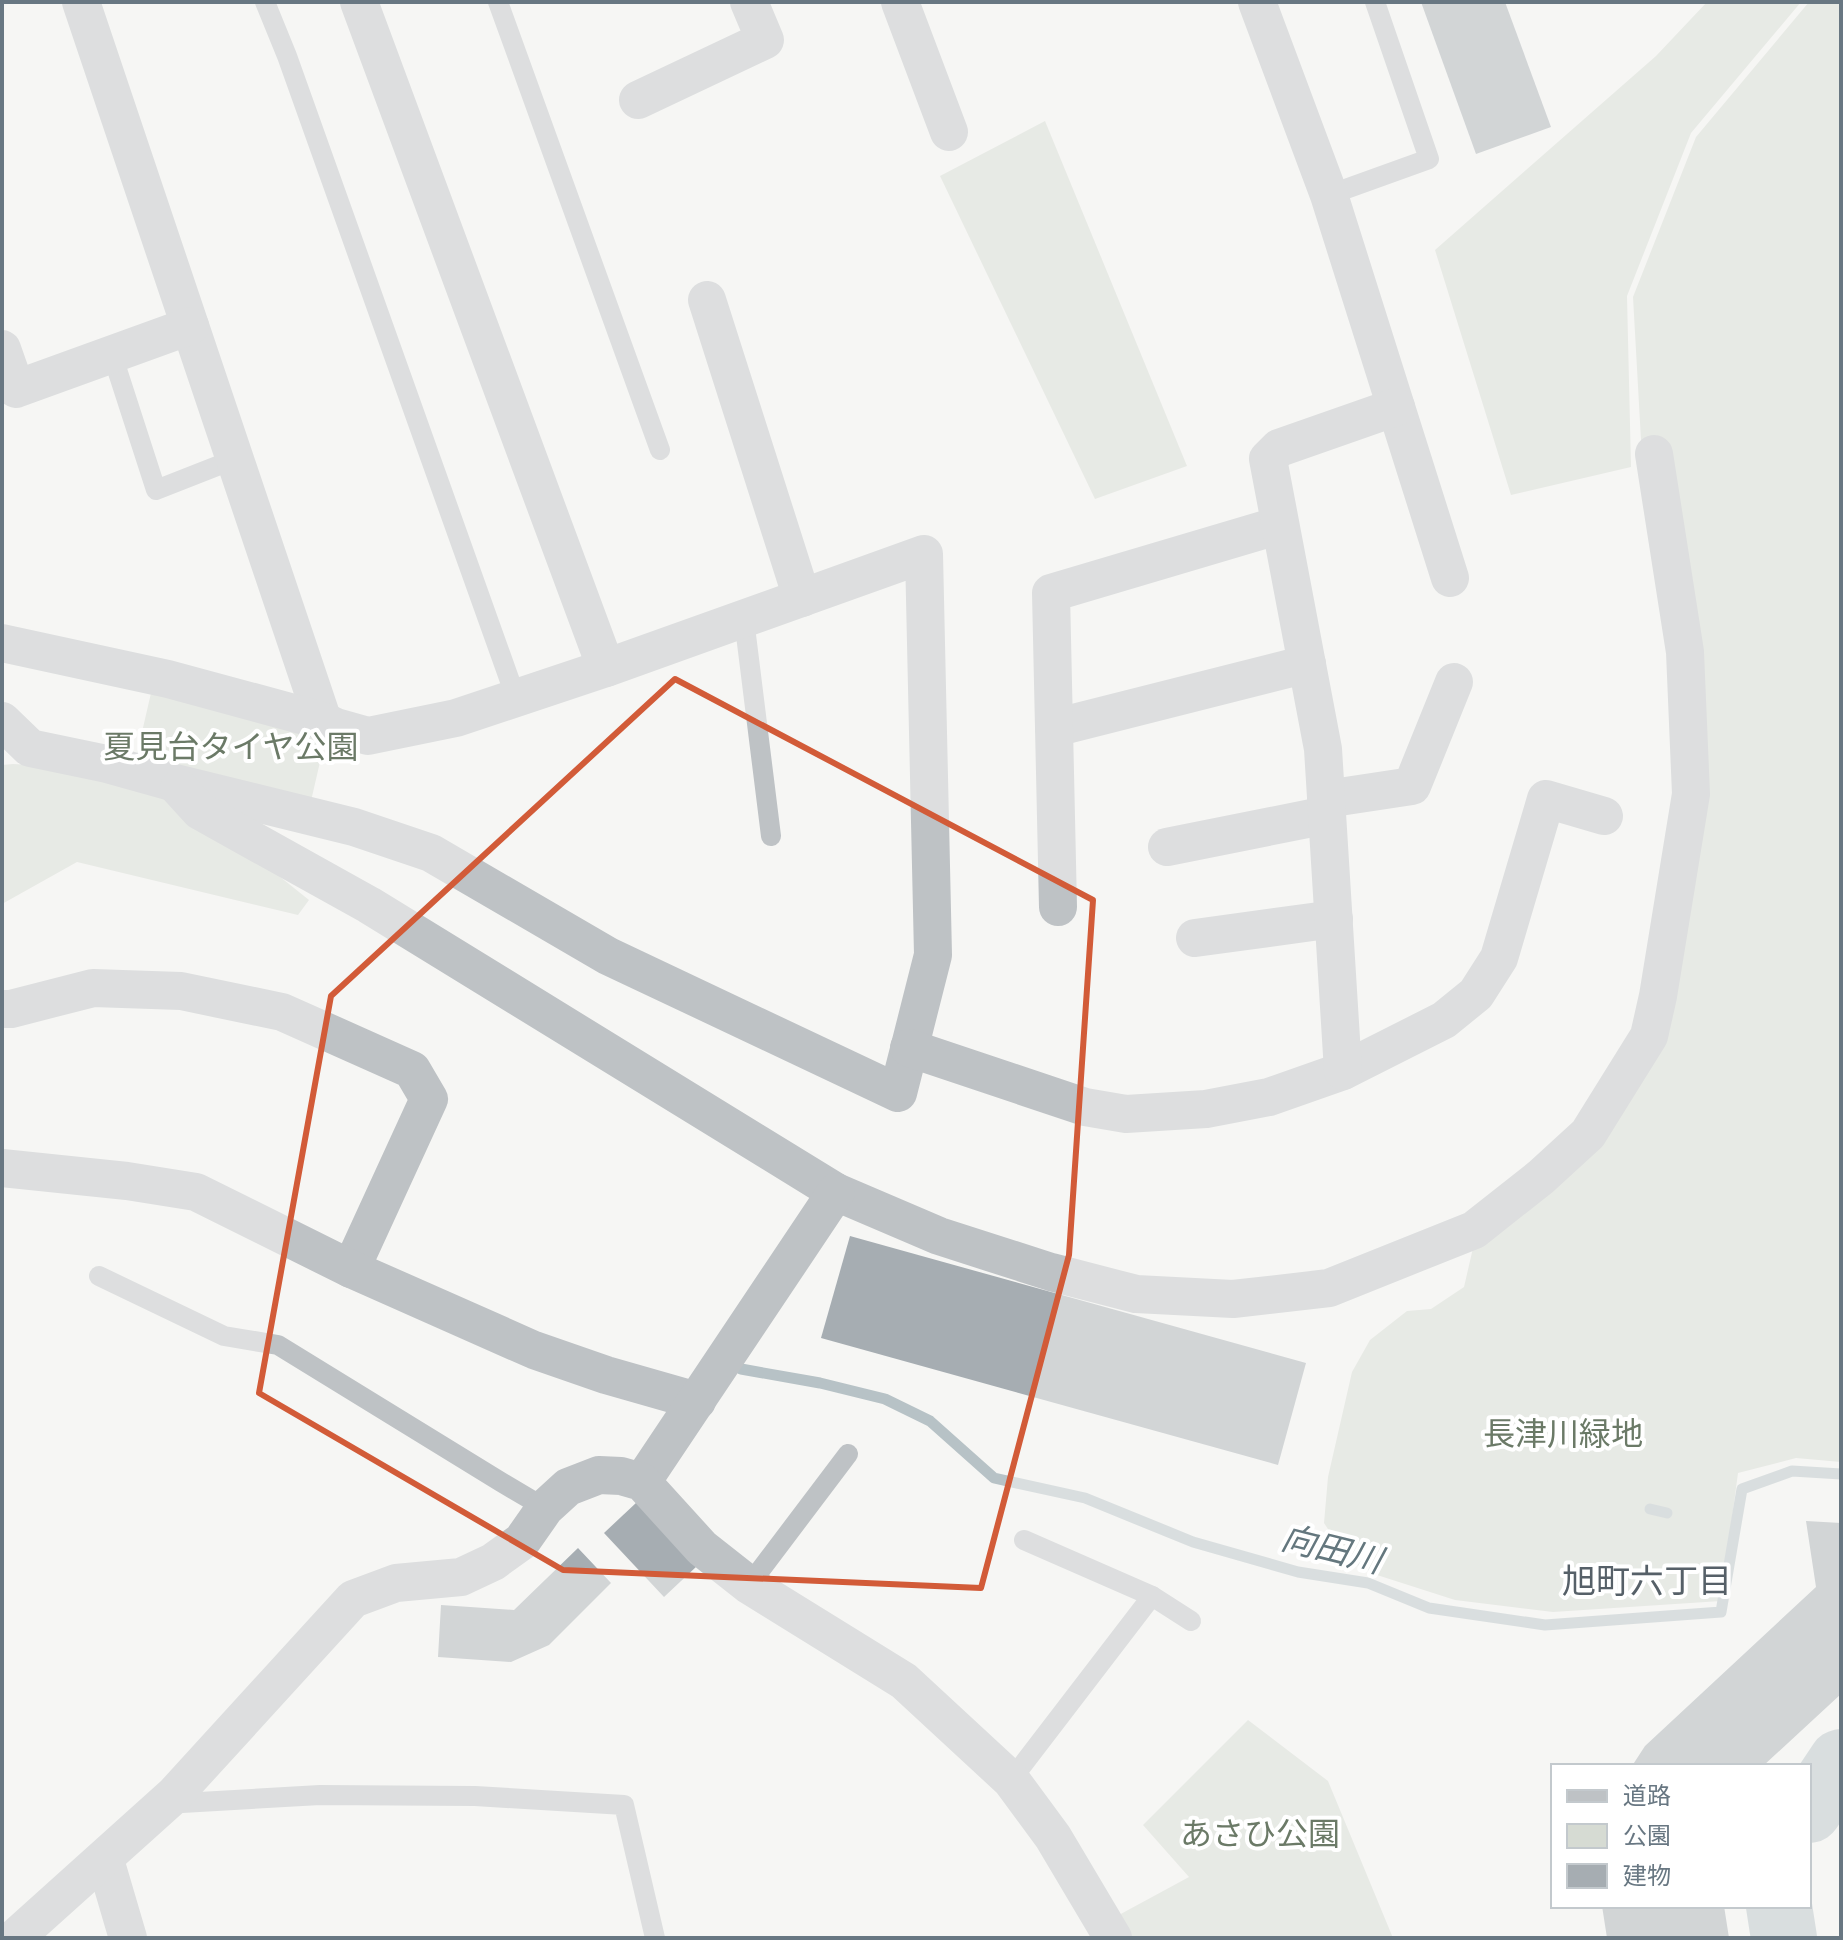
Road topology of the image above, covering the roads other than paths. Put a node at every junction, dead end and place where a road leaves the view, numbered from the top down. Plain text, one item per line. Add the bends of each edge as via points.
1 (81, 2) edge
2 (265, 2) edge
3 (359, 2) edge
4 (498, 2) edge
5 (749, 2) edge
6 (900, 2) edge
7 (1257, 2) edge
8 (1375, 2) edge
9 (638, 100) dead end
10 (949, 132) dead end
11 (1329, 195) junction
12 (707, 300) dead end
13 (190, 326) junction
14 (2, 349) edge
15 (112, 354) junction
16 (1396, 407) junction
17 (660, 450) dead end
18 (1654, 454) dead end
19 (235, 459) junction
20 (1280, 525) junction
21 (1450, 578) dead end
22 (802, 598) junction
23 (744, 619) junction
24 (2, 643) edge
25 (1307, 664) junction
26 (606, 668) junction
27 (1454, 682) dead end
28 (516, 698) junction
29 (2, 721) edge
30 (323, 721) junction
31 (1054, 728) junction
32 (175, 783) junction
33 (1327, 807) junction
34 (1604, 816) dead end
35 (771, 836) dead end
36 (1167, 847) dead end
37 (1058, 907) dead end
38 (1334, 919) junction
39 (1195, 938) dead end
40 (2, 1009) edge
41 (909, 1048) junction
42 (1343, 1071) junction
43 (2, 1168) edge
44 (836, 1192) junction
45 (351, 1269) junction
46 (99, 1276) dead end
47 (697, 1401) junction
48 (848, 1454) dead end
49 (642, 1482) junction
50 (545, 1508) junction
51 (1024, 1540) dead end
52 (749, 1585) junction
53 (1152, 1596) junction
54 (1191, 1621) dead end
55 (1011, 1780) junction
56 (174, 1795) junction
57 (100, 1863) junction
58 (15, 1938) edge
59 (128, 1938) edge
60 (655, 1938) edge
61 (1113, 1938) edge

1 - 13 street
2 - 28 lane
3 - 26 street
4 - 17 lane
5 - 9 street via 765,40
6 - 10 street
7 - 11 street
8 - 11 lane via 1429,159
11 - 16 street
12 - 22 street
13 - 15 street
13 - 19 street
14 - 15 street via 16,389
15 - 19 lane via 156,490
16 - 20 street via 1279,448 1268,459
16 - 21 street
18 - 44 street via 1685,652 1691,794 1649,1036 1588,1134 1541,1177 1474,1230 1450,1241 1329,1288 1233,1299 1136,1294 1051,1272 939,1236
19 - 30 street
20 - 25 street
20 - 31 street via 1051,593
22 - 23 street
22 - 41 street via 924,554 933,955
23 - 26 street
23 - 35 lane
24 - 30 street via 168,679
25 - 31 street
25 - 33 street via 1323,749
26 - 28 street
27 - 33 street via 1412,786
28 - 30 street via 456,718 368,736
29 - 32 street via 30,748
31 - 37 street
32 - 41 street via 354,827 431,853 608,956 898,1093
32 - 44 street via 200,811 369,905
33 - 36 street
33 - 38 street
34 - 42 street via 1546,799 1499,958 1476,994 1444,1020
38 - 39 street
38 - 42 street
40 - 45 street via 93,988 181,991 282,1012 412,1070 429,1099
41 - 42 street via 1085,1107 1126,1114 1206,1109 1269,1097
43 - 45 street via 196,1192
44 - 47 street
45 - 47 street via 534,1350
46 - 50 lane via 224,1336 278,1345
47 - 49 street
48 - 52 lane
49 - 50 street via 599,1475 568,1487
49 - 52 street via 702,1548
50 - 56 street via 522,1541 472,1572 396,1583 353,1599
51 - 53 lane
52 - 55 street via 904,1681
53 - 54 lane
53 - 55 lane
55 - 61 street via 1053,1837
56 - 57 street
56 - 60 lane via 182,1803 335,1795 624,1805
57 - 58 street
57 - 59 street via 108,1870

